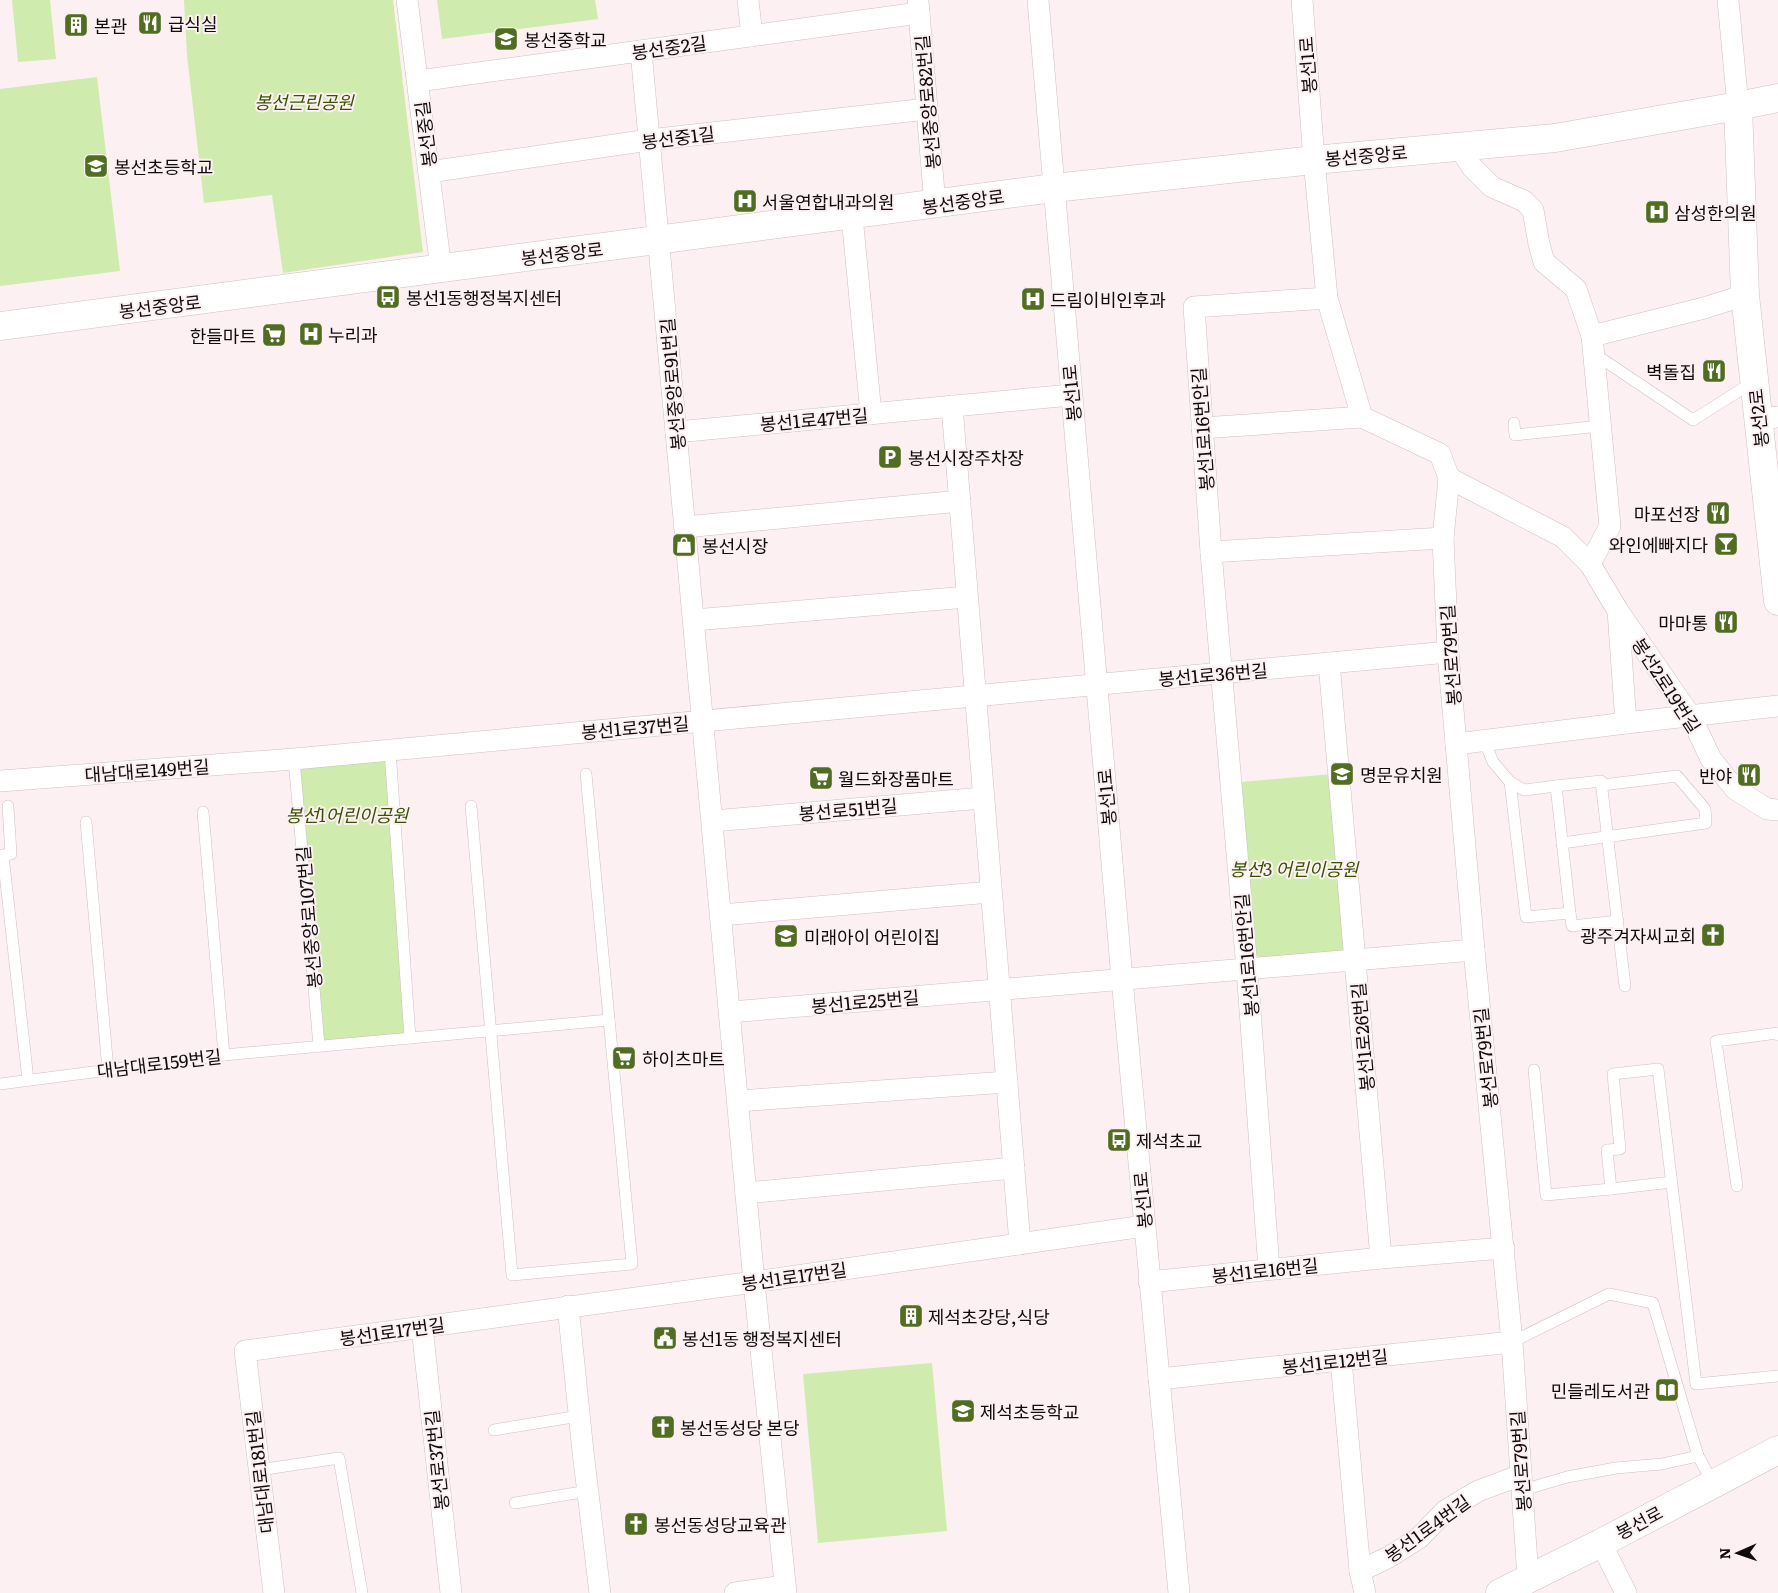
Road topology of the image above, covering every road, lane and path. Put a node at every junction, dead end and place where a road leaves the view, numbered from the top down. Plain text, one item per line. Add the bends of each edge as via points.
1 (407, 0) edge
2 (748, 0) edge
3 (1038, 0) edge
4 (1302, 0) edge
5 (1728, 0) edge
6 (919, 7) edge
7 (752, 36) junction
8 (641, 51) junction
9 (418, 81) junction
10 (1778, 98) edge
11 (1738, 106) junction
12 (928, 109) junction
13 (649, 140) junction
14 (1459, 147) junction
15 (1314, 160) junction
16 (429, 172) junction
17 (1054, 188) junction
18 (935, 205) junction
19 (852, 216) junction
20 (658, 241) junction
21 (441, 269) junction
22 (1745, 295) junction
23 (1327, 298) junction
24 (0, 326) edge
25 (1592, 344) junction
26 (1755, 387) junction
27 (1072, 395) junction
28 (952, 406) junction
29 (871, 414) junction
30 (1362, 417) junction
31 (1768, 418) edge
32 (1514, 423) dead end
33 (1600, 426) junction
34 (1202, 428) junction
35 (676, 432) junction
36 (1449, 478) junction
37 (960, 501) junction
38 (685, 527) junction
39 (1443, 538) junction
40 (1211, 552) junction
41 (1590, 564) junction
42 (967, 597) junction
43 (1778, 601) edge
44 (1618, 611) junction
45 (694, 620) junction
46 (1448, 652) junction
47 (1329, 663) junction
48 (1222, 673) junction
49 (1096, 685) junction
50 (975, 696) junction
51 (1778, 706) edge
52 (1691, 716) junction
53 (703, 721) junction
54 (1626, 723) junction
55 (1484, 740) junction
56 (1456, 744) junction
57 (390, 750) junction
58 (294, 759) junction
59 (586, 774) dead end
60 (0, 781) edge
61 (1510, 782) junction
62 (1556, 786) junction
63 (1602, 786) junction
64 (983, 798) junction
65 (8, 806) dead end
66 (471, 806) dead end
67 (1778, 810) edge
68 (203, 812) dead end
69 (712, 821) junction
70 (86, 822) dead end
71 (1608, 837) junction
72 (1562, 843) junction
73 (991, 892) junction
74 (1570, 913) junction
75 (721, 915) junction
76 (1618, 921) junction
77 (1474, 950) junction
78 (1356, 960) junction
79 (1247, 969) junction
80 (1122, 980) junction
81 (1625, 986) dead end
82 (999, 990) junction
83 (730, 1012) junction
84 (609, 1020) junction
85 (491, 1030) junction
86 (1778, 1035) edge
87 (410, 1038) junction
88 (319, 1046) junction
89 (224, 1054) junction
90 (108, 1070) junction
91 (1534, 1070) dead end
92 (28, 1080) junction
93 (0, 1084) edge
94 (1007, 1089) junction
95 (738, 1101) junction
96 (1014, 1168) junction
97 (1672, 1182) junction
98 (1737, 1186) dead end
99 (1611, 1189) junction
100 (746, 1193) junction
101 (1144, 1226) junction
102 (1020, 1244) junction
103 (1504, 1248) junction
104 (1381, 1258) junction
105 (1269, 1269) junction
106 (754, 1282) junction
107 (1149, 1282) junction
108 (568, 1306) junction
109 (422, 1326) junction
110 (1512, 1342) junction
111 (245, 1351) joint
112 (1341, 1360) junction
113 (1778, 1376) edge
114 (1159, 1379) junction
115 (580, 1416) junction
116 (494, 1430) dead end
117 (1778, 1450) edge
118 (1698, 1456) junction
119 (259, 1470) junction
120 (1522, 1483) junction
121 (1713, 1483) junction
122 (588, 1490) junction
123 (515, 1503) dead end
124 (1601, 1543) junction
125 (1360, 1571) junction
126 (1528, 1578) junction
127 (785, 1589) edge
128 (274, 1593) edge
129 (362, 1593) edge
130 (451, 1593) edge
131 (600, 1593) edge
132 (735, 1593) edge
133 (1179, 1593) edge
134 (1365, 1593) edge
135 (1500, 1593) edge
136 (1626, 1593) edge

1 - 9 street, 봉선중길
2 - 7 street
3 - 17 street, 봉선1로
4 - 15 street, 봉선1로
5 - 11 street, 봉선2로
6 - 7 street, 봉선중2길
6 - 12 street, 봉선중앙로82번길
7 - 8 street, 봉선중2길
8 - 9 street, 봉선중2길
8 - 13 street, 봉선중앙로91번길
9 - 16 street, 봉선중길
10 - 11 street, 봉선중앙로
11 - 14 street, 봉선중앙로 via 1555,138
11 - 22 street, 봉선2로
12 - 13 street, 봉선중1길
12 - 18 street, 봉선중앙로82번길
13 - 16 street, 봉선중1길
13 - 20 street, 봉선중앙로91번길
14 - 15 street, 봉선중앙로
14 - 25 street via 1472,167 1492,187 1524,201 1533,210 1544,262 1576,289
15 - 17 street, 봉선중앙로
15 - 23 street, 봉선1로
16 - 21 street, 봉선중길
17 - 18 street, 봉선중앙로
17 - 27 street, 봉선1로
18 - 19 street, 봉선중앙로
19 - 20 street, 봉선중앙로
19 - 29 street
20 - 21 street, 봉선중앙로
20 - 35 street, 봉선중앙로91번길
21 - 24 street, 봉선중앙로
22 - 25 street
22 - 26 street, 봉선2로
23 - 30 street, 봉선1로
23 - 34 street, 봉선1로16번안길 via 1194,307
25 - 26 lane via 1694,420 1742,388
25 - 33 street
26 - 31 street, 봉선2로
27 - 28 street, 봉선1로47번길
27 - 49 street, 봉선1로
28 - 29 street, 봉선1로47번길
28 - 37 street
29 - 35 street, 봉선1로47번길
30 - 34 street
30 - 36 street via 1440,454
31 - 43 street, 봉선2로
32 - 33 lane via 1515,435
33 - 41 street via 1610,526
34 - 40 street, 봉선1로16번안길
35 - 38 street, 봉선중앙로91번길
36 - 39 street, 봉선로79번길
36 - 41 street, 봉선2로19번길 via 1563,537
37 - 38 street
37 - 42 street
38 - 45 street, 봉선중앙로91번길
39 - 40 street
39 - 46 street, 봉선로79번길
40 - 48 street, 봉선1로16번안길
41 - 44 street, 봉선2로19번길
42 - 45 street
42 - 50 street
44 - 52 street, 봉선2로19번길
44 - 54 street
45 - 53 street, 봉선중앙로91번길
46 - 47 street, 봉선1로36번길
46 - 56 street, 봉선로79번길
47 - 48 street, 봉선1로36번길
47 - 78 street, 봉선1로26번길
48 - 49 street, 봉선1로36번길
48 - 79 street, 봉선1로16번안길
49 - 50 street, 봉선1로37번길
49 - 80 street, 봉선1로
50 - 53 street, 봉선1로37번길
50 - 64 street
51 - 52 street
52 - 54 street
52 - 67 street, 봉선2로19번길 via 1712,759 1735,790 1767,809
53 - 57 street, 봉선1로37번길
53 - 69 street
54 - 55 street
55 - 56 street
55 - 61 lane via 1493,762
56 - 77 street, 봉선로79번길
57 - 58 street, 봉선1로37번길
57 - 87 lane
58 - 60 street, 대남대로149번길
58 - 88 lane, 봉선중앙로107번길
59 - 84 lane
61 - 62 lane via 1524,790
61 - 74 lane via 1526,917
62 - 63 lane via 1601,781
62 - 72 lane
63 - 71 lane
63 - 71 lane via 1677,776 1705,809 1706,822
64 - 69 street, 봉선로51번길
64 - 73 street
65 - 92 lane via 12,854 3,855
66 - 85 lane
68 - 89 lane
69 - 75 street
70 - 90 lane
71 - 72 lane
71 - 76 lane
72 - 74 lane
73 - 75 street
73 - 82 street
74 - 76 lane via 1572,926
75 - 83 street
76 - 81 lane
77 - 78 street, 봉선1로26번길
77 - 103 street, 봉선로79번길
78 - 79 street, 봉선1로26번길
78 - 104 street, 봉선1로26번길
79 - 80 street, 봉선1로26번길
79 - 105 street, 봉선1로16번안길
80 - 82 street, 봉선1로25번길
80 - 101 street, 봉선1로
82 - 83 street, 봉선1로25번길
82 - 94 street
83 - 95 street
84 - 85 lane, 대남대로159번길
84 - 85 lane via 632,1264 512,1275
85 - 87 lane, 대남대로159번길
86 - 98 lane via 1716,1040
87 - 88 lane, 대남대로159번길
88 - 89 lane, 대남대로159번길
89 - 90 lane, 대남대로159번길
90 - 92 lane, 대남대로159번길
91 - 99 lane via 1546,1196
92 - 93 lane, 대남대로159번길
94 - 95 street
94 - 96 street
95 - 100 street
96 - 100 street
96 - 102 street
97 - 99 lane
97 - 99 lane via 1658,1069 1613,1074 1620,1149 1607,1150
97 - 113 lane via 1696,1384
100 - 106 street
101 - 102 street, 봉선1로17번길
101 - 107 street, 봉선1로
102 - 106 street, 봉선1로17번길
103 - 104 street, 봉선1로16번길
103 - 110 street, 봉선로79번길
104 - 105 street, 봉선1로16번길
105 - 107 street, 봉선1로16번길
106 - 108 street, 봉선1로17번길
106 - 127 street
107 - 114 street, 봉선1로
108 - 109 street, 봉선1로17번길
108 - 115 street
109 - 111 street, 봉선1로17번길
109 - 130 street, 봉선로37번길
110 - 112 street, 봉선1로12번길
110 - 118 lane via 1610,1294 1653,1303
110 - 120 street, 봉선로79번길
111 - 119 street, 대남대로181번길
112 - 114 street, 봉선1로12번길
112 - 125 street
114 - 133 street, 봉선1로
115 - 116 lane
115 - 122 street
117 - 121 street, 봉선로
118 - 120 lane
118 - 121 lane
119 - 128 street, 대남대로181번길
119 - 129 lane via 339,1458
120 - 125 street, 봉선1로4번길 via 1478,1492 1445,1511 1419,1538
120 - 126 street, 봉선로79번길
121 - 124 street, 봉선로
122 - 123 lane
122 - 131 street
124 - 126 street, 봉선로
124 - 136 street
125 - 134 street
126 - 135 street, 봉선로
127 - 132 street

